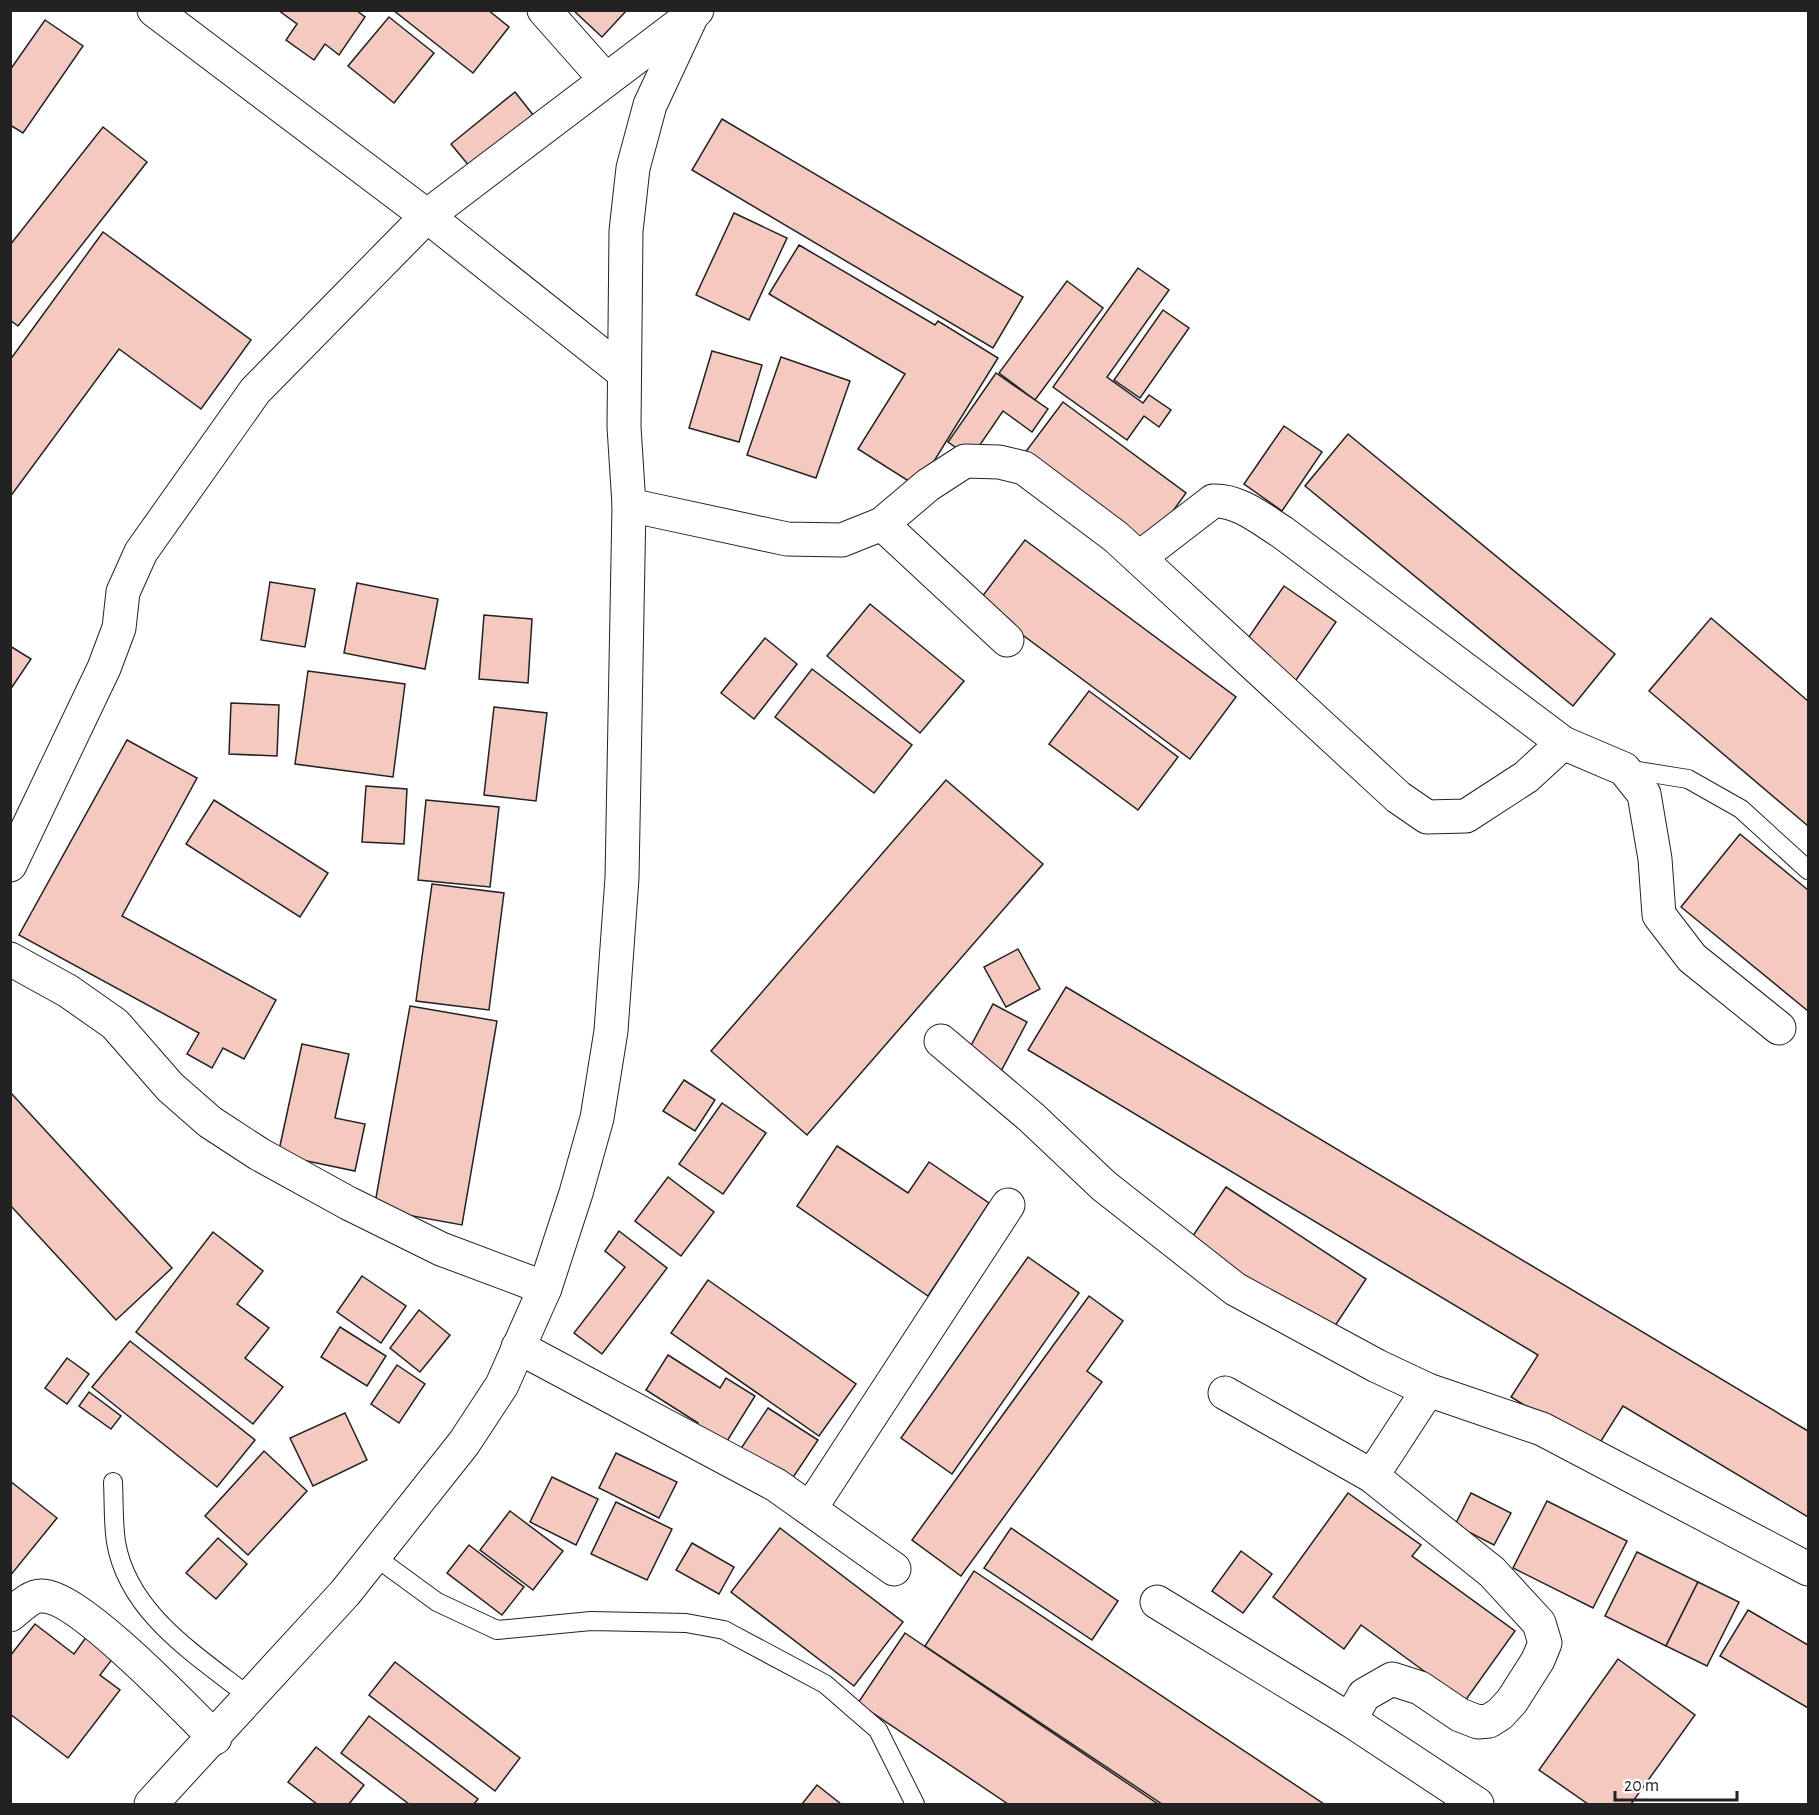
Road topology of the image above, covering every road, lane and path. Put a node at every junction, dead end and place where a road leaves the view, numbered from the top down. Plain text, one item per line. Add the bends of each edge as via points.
1 (154, 10) edge
2 (544, 10) edge
3 (694, 13) edge
4 (606, 80) junction
5 (427, 216) junction
6 (623, 372) junction
7 (629, 505) junction
8 (882, 525) junction
9 (1139, 558) junction
10 (1007, 640) dead end
11 (1563, 743) junction
12 (1624, 769) junction
13 (10, 865) edge
14 (1809, 870) edge
15 (10, 959) edge
16 (1779, 1028) dead end
17 (941, 1041) dead end
18 (1008, 1205) dead end
19 (545, 1288) junction
20 (518, 1347) junction
21 (1428, 1390) junction
22 (1225, 1393) dead end
23 (1372, 1476) junction
24 (112, 1482) dead end
25 (810, 1509) junction
26 (374, 1556) junction
27 (894, 1569) dead end
28 (1809, 1569) edge
29 (1157, 1602) dead end
30 (10, 1615) edge
31 (251, 1698) junction
32 (1350, 1720) junction
33 (214, 1738) junction
34 (151, 1804) edge
35 (915, 1804) edge
36 (1477, 1804) edge

1 - 5 main road
2 - 4 main road
3 - 4 main road
3 - 6 main road via 650,105 633,168 626,231
4 - 5 main road
5 - 6 main road
5 - 13 main road via 255,391 155,529 123,592 119,628 104,668
6 - 7 main road
7 - 8 main road via 787,539 842,540
7 - 19 main road via 622,878 611,1031 597,1118
8 - 9 main road via 928,485 965,461 999,462 1024,468
8 - 10 main road
9 - 11 main road via 1213,501 1239,506 1282,532
9 - 11 main road via 1398,796 1427,817 1466,816 1526,777
11 - 12 main road
12 - 14 lane via 1688,779 1741,809
12 - 16 main road via 1644,794 1659,915 1692,958
15 - 19 main road via 68,991 115,1024 170,1087 210,1122 260,1154 441,1249
17 - 21 main road via 1104,1185 1235,1289
18 - 25 main road
19 - 20 main road
20 - 25 main road via 776,1485
20 - 26 main road via 502,1385 464,1443
21 - 23 main road
21 - 28 main road via 1542,1429
22 - 23 main road
23 - 32 main road via 1492,1572 1539,1623 1545,1643 1512,1701 1489,1721 1478,1722 1460,1715 1420,1688 1392,1679 1364,1695
24 - 31 lane via 117,1543 135,1593 169,1634
25 - 27 main road
26 - 31 main road
26 - 35 lane via 437,1602 497,1630 591,1621 686,1623 724,1630 825,1684 878,1730
29 - 32 main road
30 - 33 main road via 40,1596 66,1603 149,1671
31 - 33 main road
32 - 36 main road
33 - 34 main road

